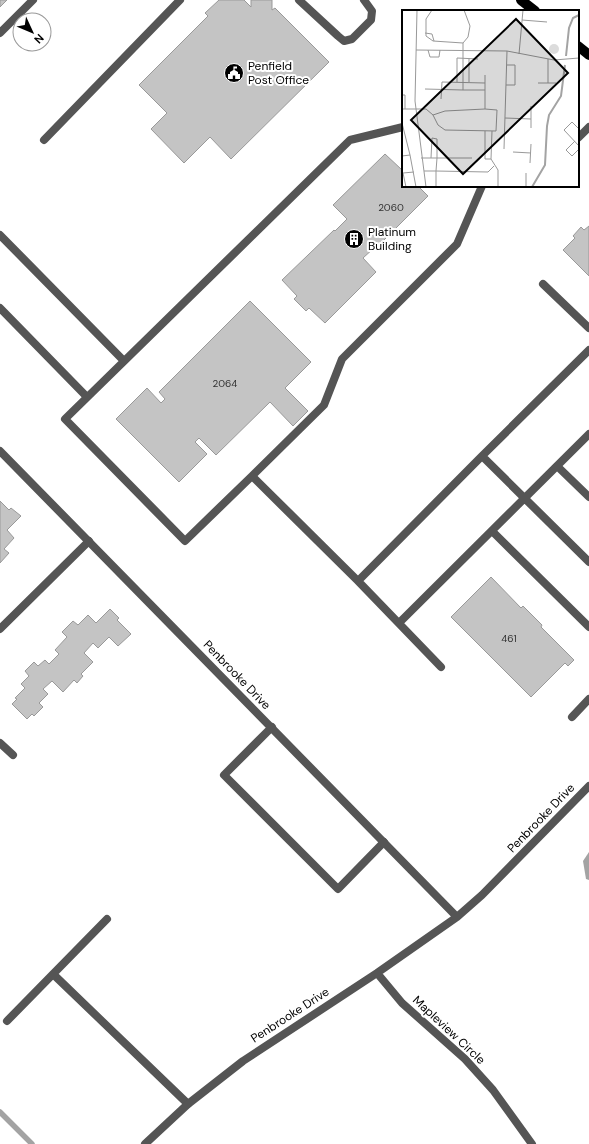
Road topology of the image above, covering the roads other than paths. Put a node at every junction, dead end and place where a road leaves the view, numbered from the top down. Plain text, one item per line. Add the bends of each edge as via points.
1 (32, 0) edge
2 (180, 0) edge
3 (299, 0) edge
4 (364, 0) edge
5 (521, 0) edge
6 (534, 10) edge
7 (0, 33) edge
8 (579, 47) edge
9 (589, 55) edge
10 (402, 127) edge
11 (589, 127) edge
12 (579, 137) edge
13 (44, 140) dead end
14 (482, 187) edge
15 (0, 235) edge
16 (543, 284) dead end
17 (0, 308) edge
18 (589, 328) edge
19 (589, 350) edge
20 (124, 360) junction
21 (87, 397) junction
22 (589, 434) edge
23 (0, 450) edge
24 (482, 456) junction
25 (558, 466) junction
26 (252, 476) junction
27 (589, 497) edge
28 (525, 499) junction
29 (492, 531) junction
30 (88, 541) junction
31 (589, 562) edge
32 (358, 581) junction
33 (399, 623) junction
34 (589, 628) edge
35 (0, 629) edge
36 (441, 667) dead end
37 (589, 699) edge
38 (572, 717) dead end
39 (272, 727) junction
40 (0, 743) edge
41 (13, 755) dead end
42 (589, 786) edge
43 (384, 842) junction
44 (458, 917) junction
45 (107, 919) dead end
46 (377, 973) junction
47 (53, 974) junction
48 (7, 1021) dead end
49 (188, 1104) junction
50 (145, 1144) edge
51 (532, 1144) edge

1 - 7 street
2 - 13 street
3 - 4 street via 344,41 352,39 371,20 372,11
5 - 6 main road
8 - 9 main road
10 - 20 street via 350,140
11 - 12 street
14 - 26 street via 457,244 342,359 324,405
15 - 20 street
16 - 18 street
17 - 21 street
19 - 24 street
20 - 21 street
21 - 26 street via 65,419 184,541
22 - 25 street
23 - 30 street, Penbrooke Drive
24 - 28 street
24 - 32 street
25 - 27 street
25 - 28 street
26 - 32 street
28 - 29 street
28 - 31 street
29 - 33 street
29 - 34 street
30 - 35 street
30 - 39 street, Penbrooke Drive
32 - 33 street
33 - 36 street
37 - 38 street
39 - 43 street, Penbrooke Drive
39 - 43 street via 224,775 338,889
40 - 41 street
42 - 44 street, Penbrooke Drive
43 - 44 street, Penbrooke Drive
44 - 46 street, Penbrooke Drive
45 - 47 street
46 - 49 street, Penbrooke Drive via 243,1061
46 - 51 street, Mapleview Circle via 402,1003 465,1059 493,1090
47 - 48 street
47 - 49 street
49 - 50 street, Penbrooke Drive

